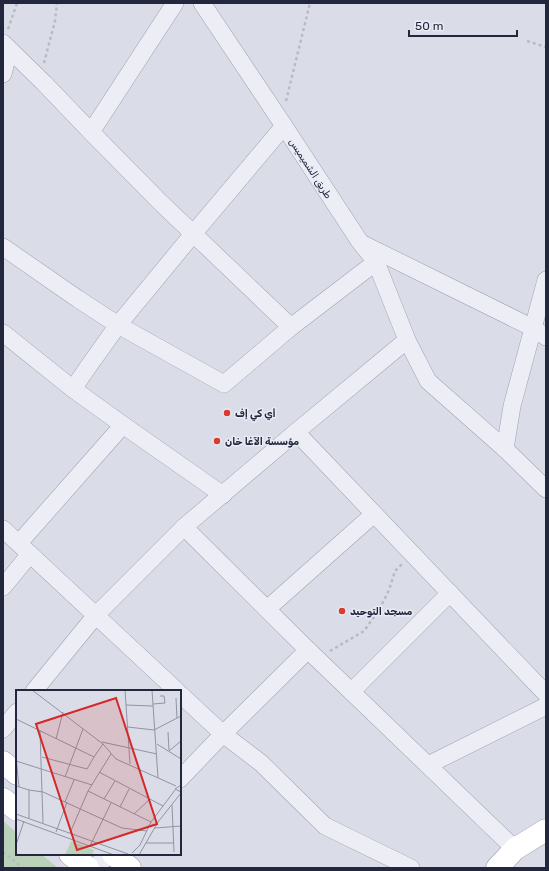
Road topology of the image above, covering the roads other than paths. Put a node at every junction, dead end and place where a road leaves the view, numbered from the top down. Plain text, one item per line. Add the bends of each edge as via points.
1 (175, 3) edge
2 (202, 3) edge
3 (6, 43) edge
4 (3, 74) edge
5 (284, 126) junction
6 (90, 132) junction
7 (193, 234) junction
8 (360, 242) junction
9 (3, 247) edge
10 (376, 262) junction
11 (546, 280) edge
12 (118, 325) junction
13 (291, 327) junction
14 (539, 332) edge
15 (3, 333) edge
16 (407, 340) junction
17 (73, 389) junction
18 (123, 426) junction
19 (296, 432) junction
20 (505, 449) junction
21 (546, 489) edge
22 (223, 495) junction
23 (374, 514) junction
24 (184, 527) junction
25 (3, 529) edge
26 (24, 548) junction
27 (3, 587) edge
28 (450, 593) junction
29 (267, 609) junction
30 (96, 615) junction
31 (313, 654) junction
32 (35, 690) edge
33 (176, 690) edge
34 (352, 691) junction
35 (546, 694) edge
36 (181, 695) edge
37 (546, 706) edge
38 (16, 713) edge
39 (3, 729) edge
40 (223, 734) junction
41 (3, 762) edge
42 (428, 765) junction
43 (16, 773) edge
44 (181, 778) edge
45 (3, 799) edge
46 (16, 809) edge
47 (546, 830) edge
48 (515, 849) junction
49 (71, 855) edge
50 (109, 855) edge
51 (114, 855) edge
52 (88, 868) edge
53 (94, 868) edge
54 (130, 868) edge
55 (411, 868) edge
56 (497, 868) edge

1 - 6 street
2 - 5 street, طريق الشميميس
3 - 4 street
3 - 6 street
5 - 7 street
5 - 8 street, طريق الشميميس
6 - 7 street
7 - 12 street
7 - 13 street
8 - 10 street, طريق الشميميس
8 - 14 street
9 - 12 street
10 - 13 street
10 - 16 street, طريق الشميميس
11 - 14 street
12 - 13 street via 224,384
12 - 17 street
14 - 20 street via 512,406
15 - 17 street
16 - 19 street
16 - 20 street, طريق الشميميس via 428,381
17 - 18 street
18 - 22 street
18 - 26 street
19 - 22 street
19 - 23 street
20 - 21 street, طريق الشميميس
22 - 24 street
23 - 28 street
23 - 29 street
24 - 29 street
24 - 30 street
25 - 26 street
26 - 27 street
26 - 30 street
28 - 34 street
28 - 35 street
29 - 31 street
30 - 32 street
30 - 33 street
31 - 34 street
31 - 40 street
34 - 42 street
36 - 40 street
37 - 42 street
38 - 39 street
40 - 44 street
40 - 55 street via 261,762 325,826
41 - 43 main road
42 - 48 street
45 - 46 main road
47 - 48 main road
48 - 56 main road
49 - 52 main road
50 - 53 street
51 - 54 main road

